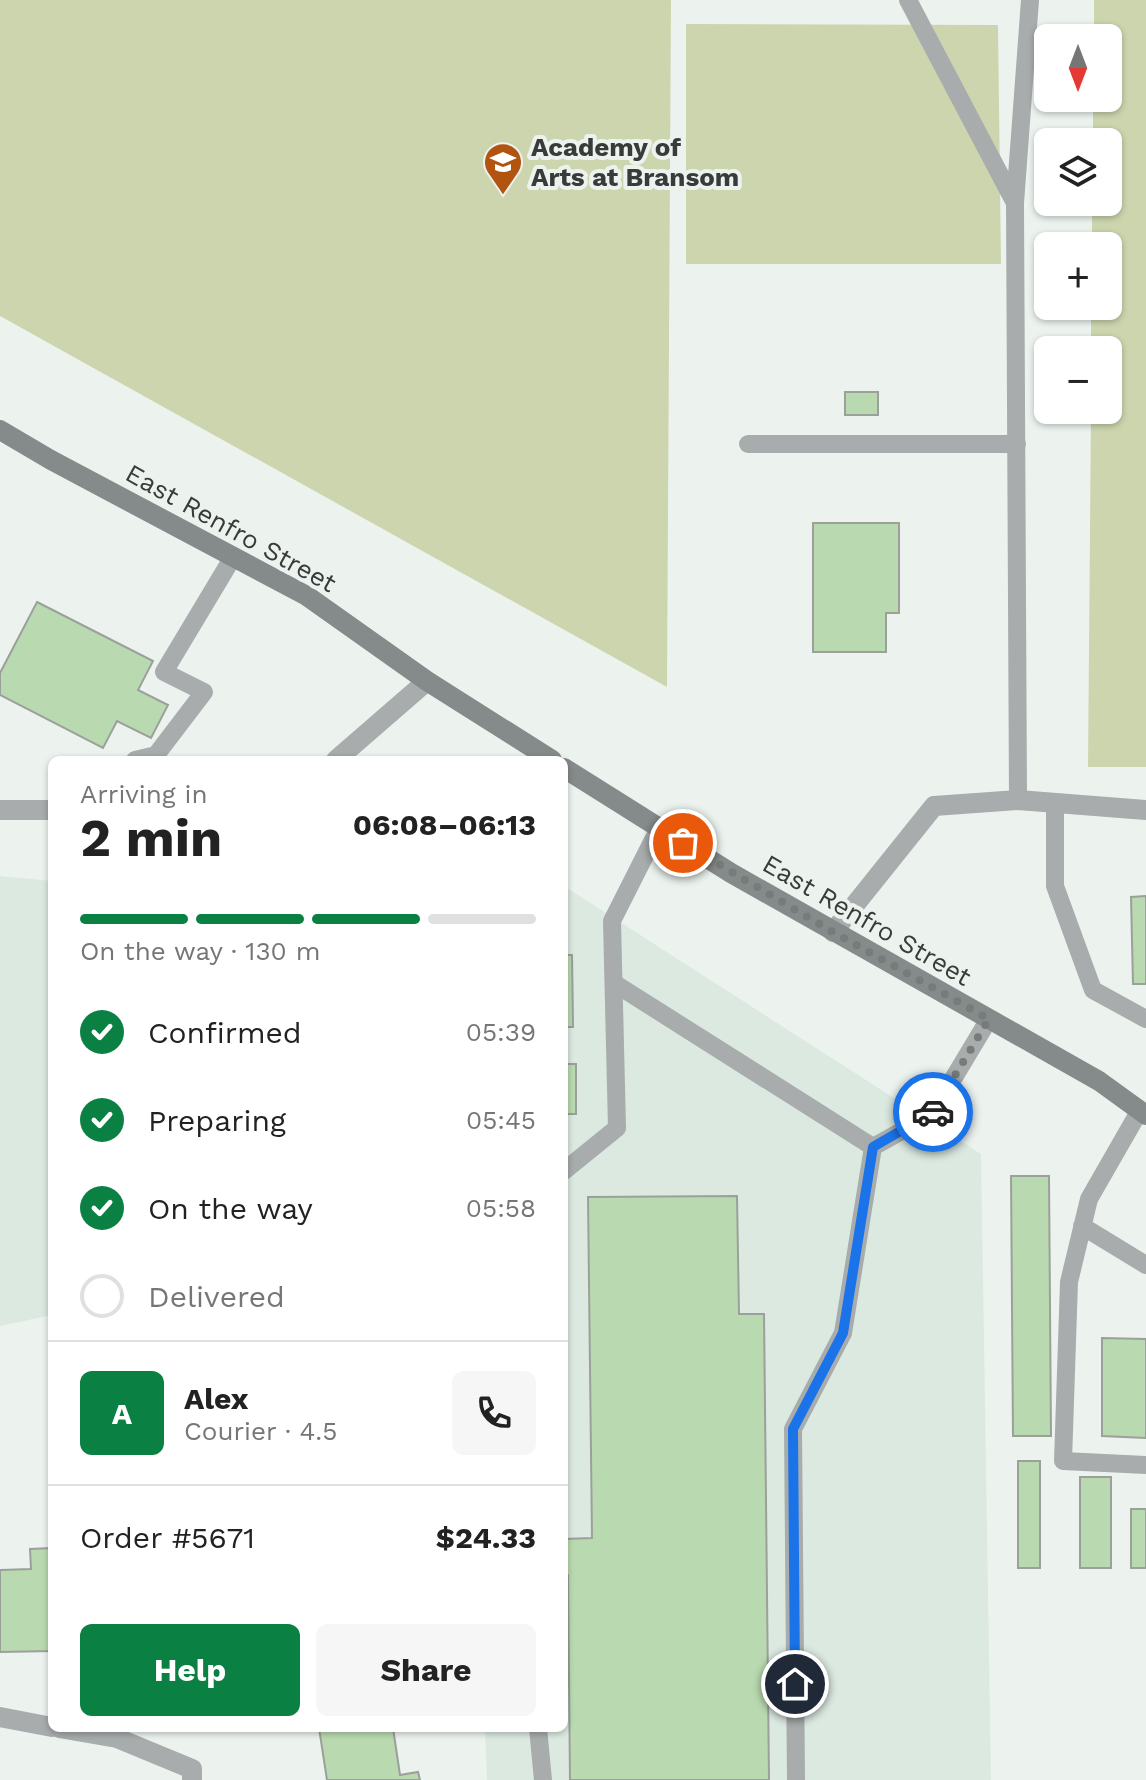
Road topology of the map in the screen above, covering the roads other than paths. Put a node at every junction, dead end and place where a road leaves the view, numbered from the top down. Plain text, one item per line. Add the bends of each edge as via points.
1 (908, 0) edge
2 (1030, 0) edge
3 (1015, 203) junction
4 (0, 430) edge
5 (748, 444) dead end
6 (1017, 444) junction
7 (233, 557) junction
8 (427, 681) junction
9 (152, 756) edge
10 (341, 756) edge
11 (546, 756) edge
12 (568, 771) edge
13 (1018, 800) junction
14 (1055, 803) junction
15 (0, 810) edge
16 (48, 810) edge
17 (1146, 810) edge
18 (659, 828) junction
19 (833, 932) junction
20 (614, 983) junction
21 (989, 1019) junction
22 (1146, 1019) edge
23 (1143, 1112) edge
24 (873, 1147) junction
25 (568, 1168) edge
26 (1082, 1226) junction
27 (1146, 1265) edge
28 (1146, 1465) edge
29 (0, 1717) edge
30 (48, 1726) edge
31 (82, 1732) edge
32 (538, 1732) edge
33 (192, 1780) edge
34 (543, 1780) edge
35 (796, 1780) edge

1 - 3 lane
2 - 3 lane
3 - 6 lane
4 - 7 main road, East Renfro Street
5 - 6 lane
6 - 13 lane
7 - 8 main road, East Renfro Street via 307,596
7 - 9 lane via 164,672 204,692
8 - 10 street
8 - 11 main road, East Renfro Street
12 - 18 main road, East Renfro Street
13 - 14 street
13 - 19 street via 934,806
14 - 17 street
14 - 22 lane via 1055,886 1093,990
15 - 16 street
18 - 19 main road, East Renfro Street
18 - 20 lane via 612,921
19 - 21 main road, East Renfro Street
20 - 24 lane
20 - 25 lane via 617,1128
21 - 23 main road, East Renfro Street
21 - 24 lane via 932,1114
23 - 26 lane via 1089,1199
24 - 35 lane via 843,1333 793,1429
26 - 27 lane
26 - 28 lane via 1069,1282 1063,1461
29 - 30 street
31 - 33 street via 117,1738 192,1769
32 - 34 lane

